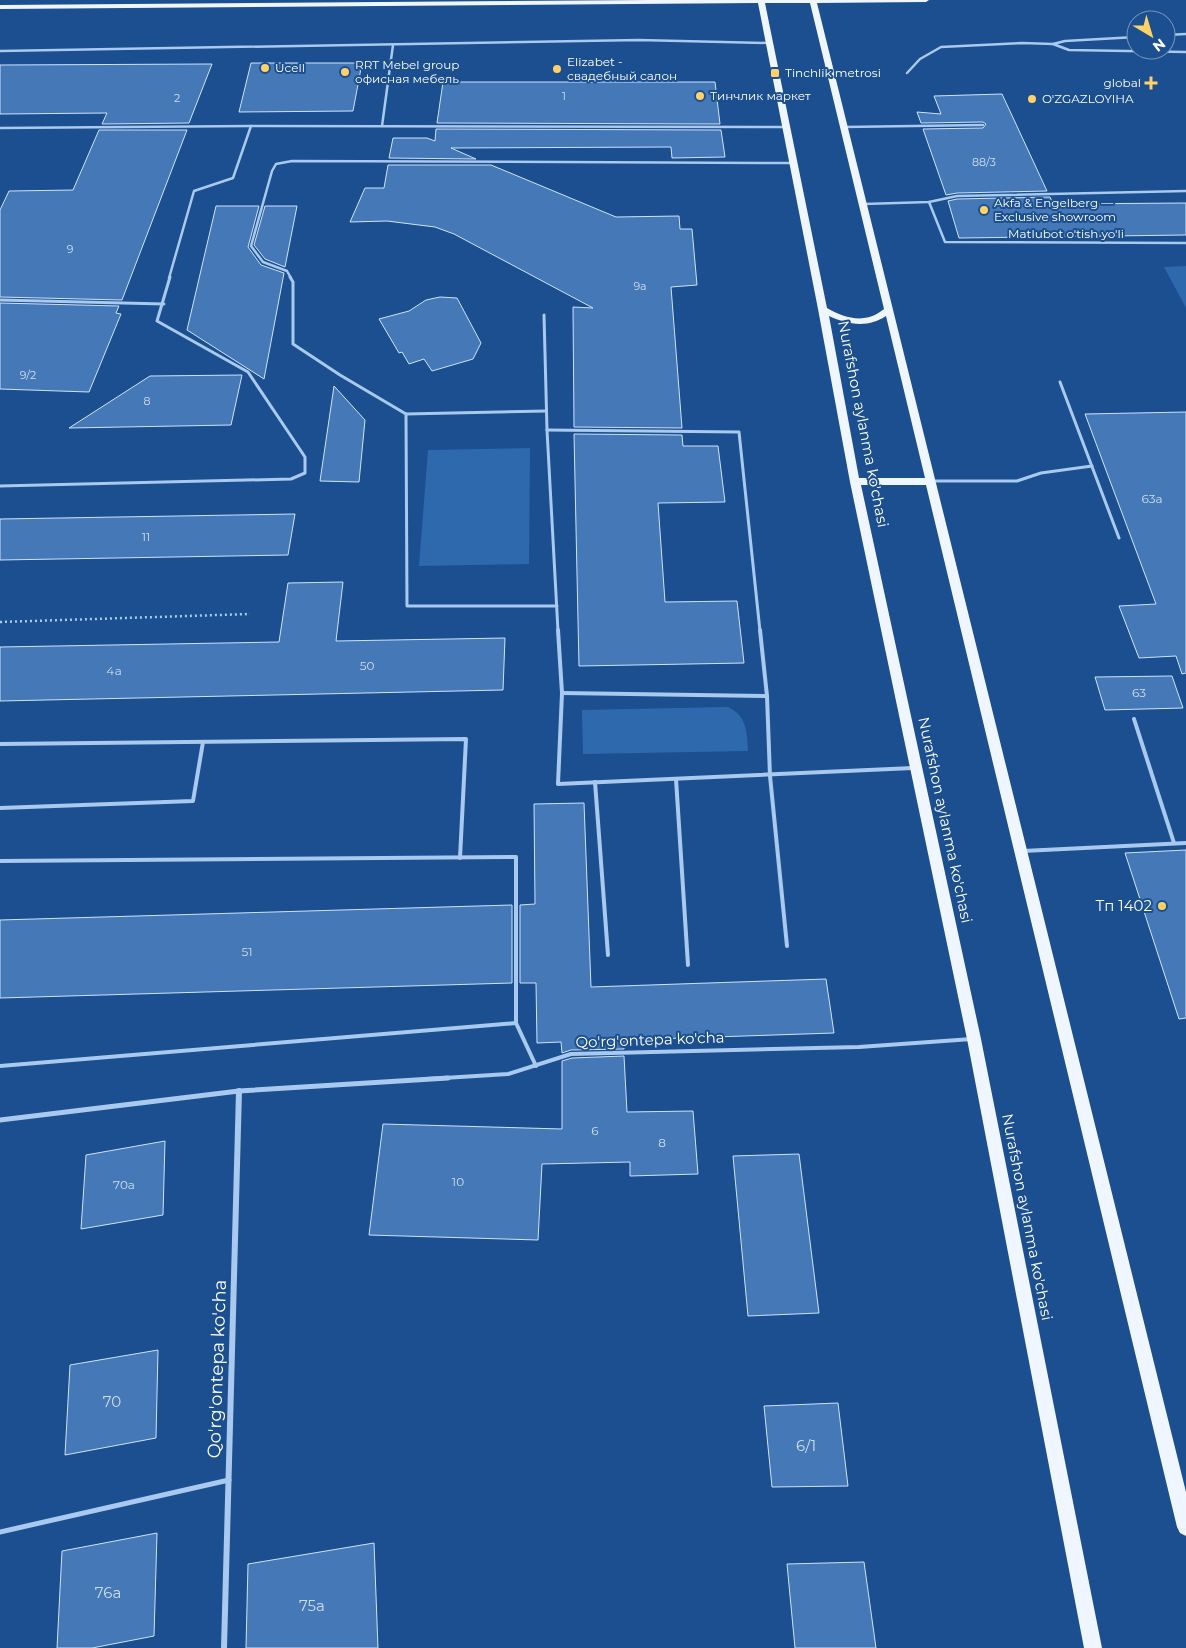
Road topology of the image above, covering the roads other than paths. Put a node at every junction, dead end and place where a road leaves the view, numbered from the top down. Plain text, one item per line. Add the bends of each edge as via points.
1 (926, 0) edge
2 (761, 1) edge
3 (813, 1) edge
4 (0, 6) edge
5 (1126, 38) edge
6 (769, 43) junction
7 (1053, 44) junction
8 (393, 45) junction
9 (0, 51) edge
10 (1186, 52) edge
11 (907, 73) dead end
12 (983, 124) dead end
13 (251, 126) junction
14 (382, 126) junction
15 (785, 127) junction
16 (844, 127) junction
17 (0, 128) edge
18 (792, 163) junction
19 (1186, 191) edge
20 (929, 202) junction
21 (862, 204) junction
22 (945, 242) joint
23 (1186, 243) edge
24 (0, 300) edge
25 (164, 304) junction
26 (823, 310) junction
27 (888, 310) junction
28 (544, 316) dead end
29 (1060, 382) dead end
30 (546, 410) junction
31 (406, 414) junction
32 (547, 430) junction
33 (1092, 466) junction
34 (930, 481) junction
35 (855, 482) junction
36 (0, 486) edge
37 (1119, 538) dead end
38 (558, 606) junction
39 (562, 693) junction
40 (766, 696) junction
41 (1134, 719) dead end
42 (203, 742) junction
43 (0, 744) edge
44 (916, 768) junction
45 (770, 776) junction
46 (676, 779) junction
47 (595, 782) junction
48 (0, 808) edge
49 (1174, 843) junction
50 (1186, 843) edge
51 (1021, 851) junction
52 (460, 858) junction
53 (0, 860) edge
54 (787, 946) dead end
55 (608, 955) dead end
56 (688, 965) dead end
57 (516, 1023) junction
58 (974, 1039) junction
59 (0, 1066) edge
60 (536, 1066) junction
61 (239, 1091) junction
62 (0, 1120) edge
63 (229, 1480) junction
64 (1186, 1527) edge
65 (0, 1532) edge
66 (224, 1648) edge
67 (1093, 1648) edge

1 - 3 main road
2 - 3 main road
2 - 4 main road
2 - 6 main road, Nurafshon aylanma ko'chasi
3 - 16 main road
5 - 7 lane
6 - 8 lane via 639,40
6 - 15 main road, Nurafshon aylanma ko'chasi
7 - 10 lane via 1069,50
7 - 11 lane via 941,47 920,59
8 - 9 lane
8 - 14 lane
12 - 16 lane
13 - 14 lane
13 - 17 lane
13 - 25 lane via 233,178 194,191
14 - 15 lane
15 - 18 main road, Nurafshon aylanma ko'chasi
16 - 21 main road
18 - 26 main road, Nurafshon aylanma ko'chasi
18 - 31 lane via 292,160 276,164 251,246 264,262 287,270 293,282 293,344
19 - 20 lane via 957,196
20 - 21 lane
20 - 22 lane
21 - 27 main road
22 - 23 lane, Matlubot o'tish yo'li
24 - 25 lane
25 - 36 lane via 158,321 248,372 305,457 305,473 291,479
26 - 27 main road via 840,319 860,322 877,318
26 - 35 main road, Nurafshon aylanma ko'chasi
27 - 34 main road
28 - 30 lane
29 - 33 lane
30 - 31 lane
30 - 32 lane
31 - 38 lane via 407,606
32 - 38 lane
32 - 40 lane via 739,432
33 - 34 lane via 1042,472 1017,481
33 - 37 lane
34 - 35 main road
34 - 51 main road
35 - 44 main road, Nurafshon aylanma ko'chasi
38 - 39 lane
39 - 40 lane
39 - 47 lane via 558,784
40 - 45 lane
41 - 49 lane
42 - 43 lane
42 - 48 lane via 193,800
42 - 52 lane via 466,739
44 - 45 lane
44 - 58 main road, Nurafshon aylanma ko'chasi
45 - 46 lane
45 - 54 lane
46 - 47 lane
46 - 56 lane
47 - 55 lane
49 - 50 lane
49 - 51 lane
51 - 64 main road
52 - 53 lane
52 - 57 lane via 516,857
57 - 59 lane
57 - 60 lane
58 - 60 lane, Qo'rg'ontepa ko'cha via 859,1047 571,1054
58 - 67 main road, Nurafshon aylanma ko'chasi
60 - 61 lane, Qo'rg'ontepa ko'cha via 508,1074
61 - 62 lane, Qo'rg'ontepa ko'cha
61 - 63 street, Qo'rg'ontepa ko'cha
63 - 65 lane
63 - 66 street, Qo'rg'ontepa ko'cha

